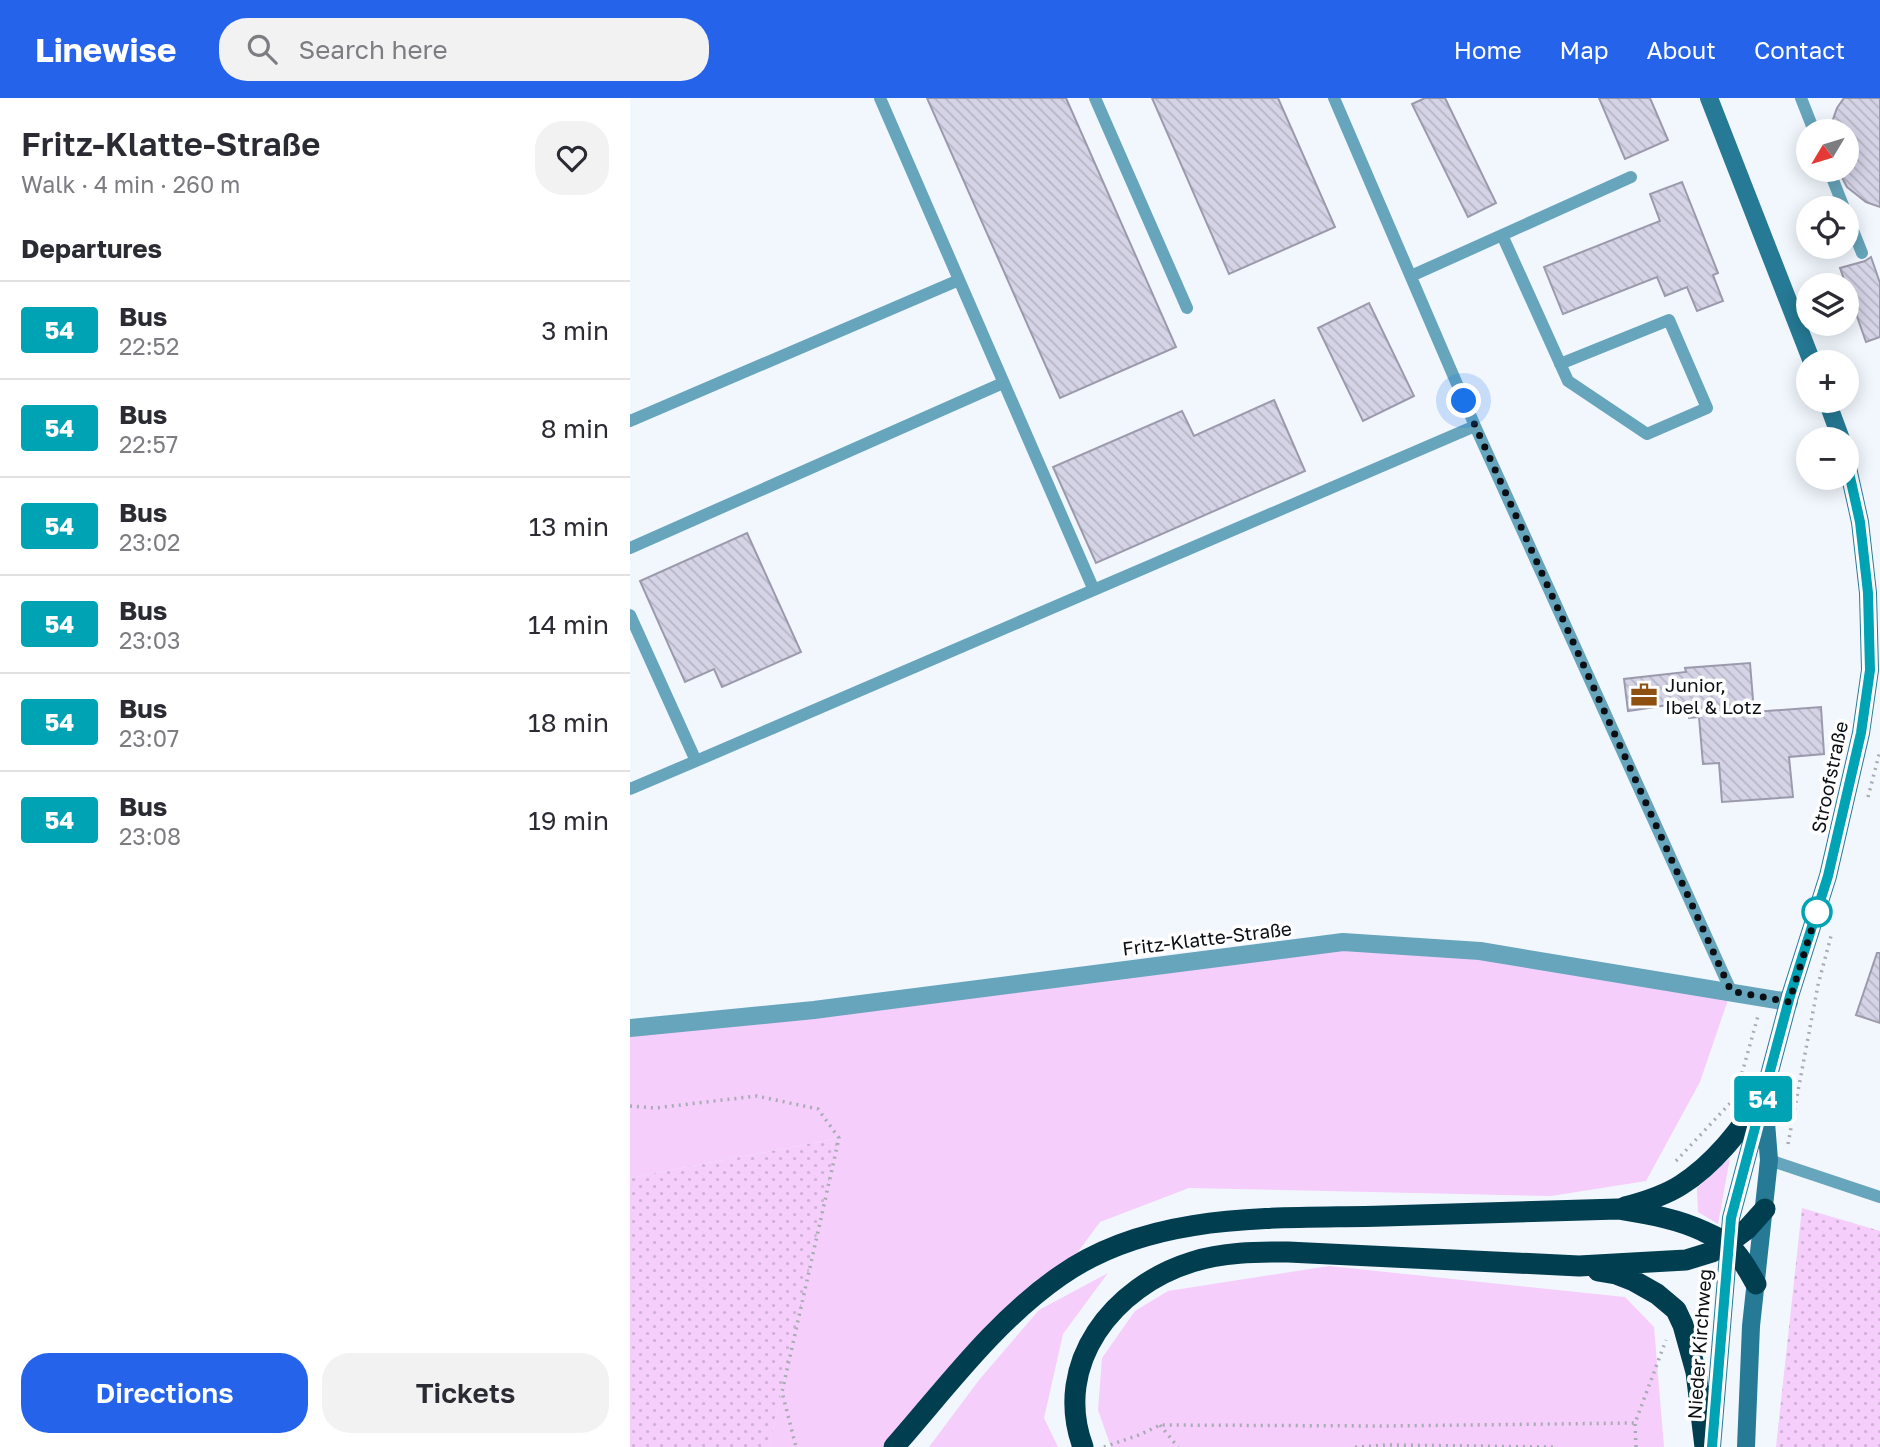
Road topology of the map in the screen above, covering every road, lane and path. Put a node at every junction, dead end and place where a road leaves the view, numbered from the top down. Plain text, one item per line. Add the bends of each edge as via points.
1 (880, 98) edge
2 (1095, 98) edge
3 (1334, 98) edge
4 (1709, 98) edge
5 (1801, 98) edge
6 (1809, 119) edge
7 (1631, 177) dead end
8 (1502, 235) junction
9 (1859, 246) edge
10 (1862, 254) dead end
11 (1411, 276) junction
12 (959, 280) junction
13 (1187, 308) dead end
14 (1807, 350) edge
15 (1560, 364) junction
16 (1003, 383) junction
17 (630, 421) edge
18 (1475, 426) junction
19 (1853, 490) edge
20 (630, 548) edge
21 (1093, 588) junction
22 (630, 615) edge
23 (1880, 751) edge
24 (696, 761) junction
25 (630, 789) edge
26 (1866, 803) dead end
27 (1832, 933) dead end
28 (1731, 991) junction
29 (1764, 997) junction
30 (1789, 1002) junction
31 (630, 1028) edge
32 (1764, 1096) junction
33 (630, 1106) edge
34 (1777, 1163) junction
35 (1670, 1168) dead end
36 (1880, 1197) edge
37 (1618, 1209) junction
38 (1765, 1209) junction
39 (1727, 1244) junction
40 (1579, 1266) junction
41 (1756, 1284) junction
42 (1667, 1336) dead end
43 (1635, 1423) junction
44 (1160, 1425) junction
45 (1082, 1444) edge
46 (796, 1447) edge
47 (894, 1447) edge
48 (1104, 1447) edge
49 (1178, 1447) edge
50 (1355, 1447) edge
51 (1556, 1447) edge
52 (1636, 1447) edge
53 (1705, 1447) edge
54 (1712, 1447) edge
55 (1746, 1447) edge

1 - 12 lane
2 - 13 lane
3 - 11 lane
4 - 14 street
5 - 6 lane
7 - 8 lane
8 - 11 lane
8 - 15 lane
9 - 10 lane
11 - 18 lane
12 - 16 lane
12 - 17 lane
15 - 15 lane via 1568,381 1647,434 1707,408 1669,320
16 - 20 lane
16 - 21 lane
18 - 21 lane
18 - 28 lane
19 - 30 street, Stroofstraße via 1868,593 1870,670 1861,733 1831,863
21 - 24 lane
22 - 24 lane
23 - 26 path
24 - 25 lane
27 - 34 path
28 - 29 street, Fritz-Klatte-Straße
28 - 31 street, Fritz-Klatte-Straße via 1480,951 1343,942 814,1010
29 - 30 street, Fritz-Klatte-Straße
29 - 35 path via 1735,1098
30 - 32 street, Stroofstraße
32 - 34 street, Stroofstraße
32 - 37 highway via 1722,1151 1681,1186
32 - 39 street, Stroofstraße
33 - 46 path via 655,1108 757,1096 818,1109 839,1138 782,1392
34 - 36 lane
34 - 38 street, Stroofstraße
37 - 39 highway via 1686,1223
37 - 47 highway via 1239,1221 1160,1231 1093,1256 1032,1297 968,1360
38 - 39 highway
38 - 41 street
39 - 40 highway via 1686,1261
39 - 41 highway
39 - 54 street, Nieder Kirchweg
40 - 45 highway via 1288,1252 1221,1255 1193,1262 1127,1296 1096,1331 1085,1353 1075,1398
40 - 53 highway via 1634,1281 1676,1310 1696,1372
41 - 55 street
42 - 43 path
43 - 44 path
43 - 52 path
44 - 48 path
44 - 49 path
50 - 51 path

